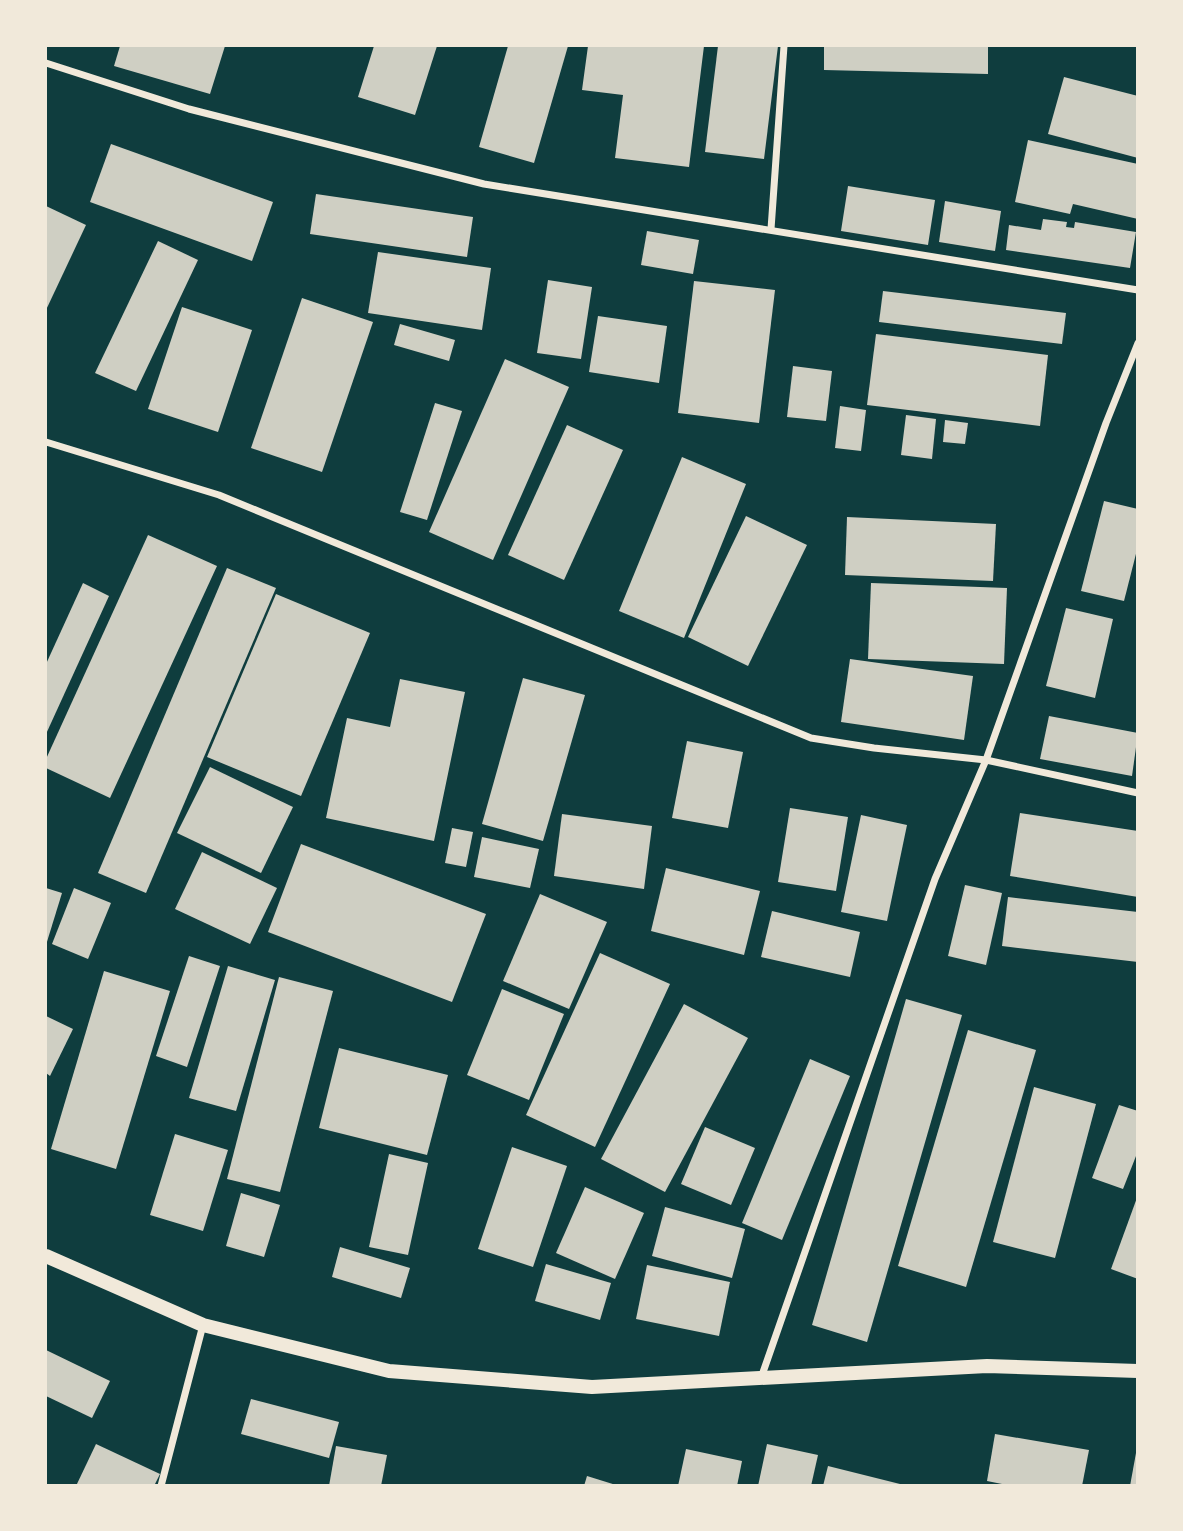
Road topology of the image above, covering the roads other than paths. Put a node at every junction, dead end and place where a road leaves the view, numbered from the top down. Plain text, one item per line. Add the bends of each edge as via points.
1 (784, 46) edge
2 (46, 63) edge
3 (771, 229) junction
4 (1138, 290) edge
5 (1138, 344) edge
6 (46, 442) edge
7 (986, 760) junction
8 (1138, 793) edge
9 (46, 1256) edge
10 (203, 1325) junction
11 (1138, 1371) edge
12 (760, 1378) junction
13 (161, 1486) edge

1 - 3 street
2 - 3 street via 189,109 484,184
3 - 4 street
5 - 7 street
6 - 7 street via 219,495 811,738
7 - 8 street
7 - 12 street via 935,878
9 - 10 main road
10 - 12 main road via 389,1371 592,1387
10 - 13 street
11 - 12 main road via 987,1366

